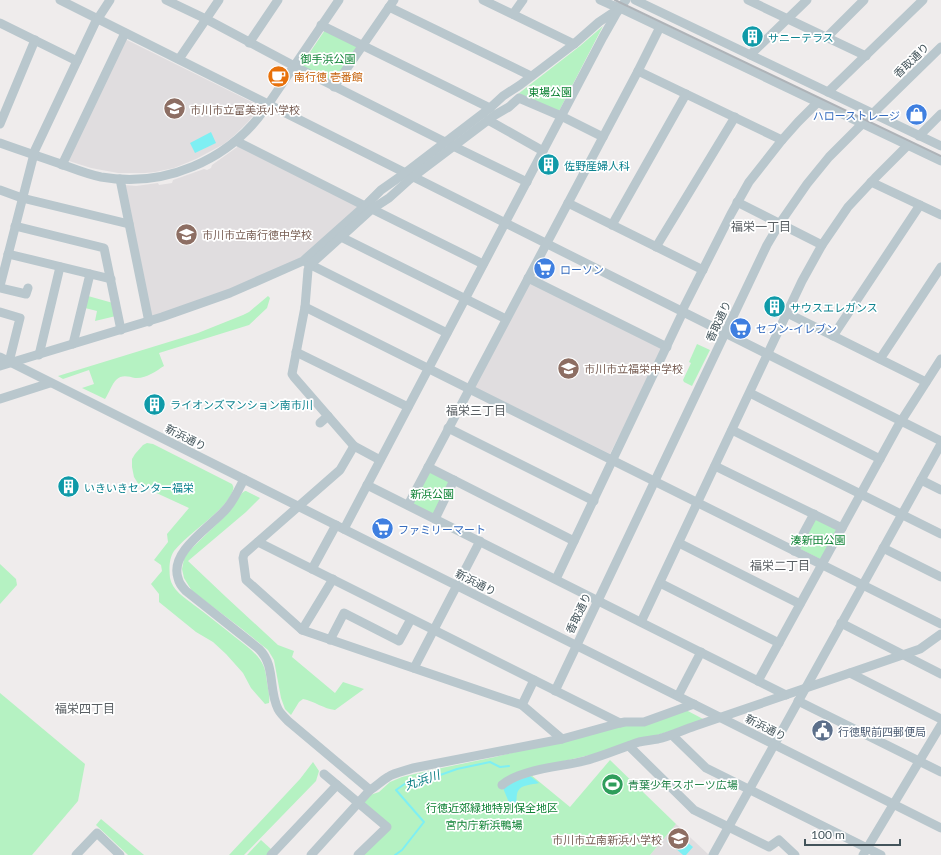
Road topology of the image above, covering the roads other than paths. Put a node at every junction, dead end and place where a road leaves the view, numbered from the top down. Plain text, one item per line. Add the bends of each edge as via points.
1 (60, 0) edge
2 (110, 0) edge
3 (166, 0) edge
4 (219, 0) edge
5 (278, 0) edge
6 (339, 0) edge
7 (483, 0) edge
8 (522, 0) edge
9 (600, 0) edge
10 (626, 0) edge
11 (634, 0) edge
12 (748, 0) edge
13 (807, 0) edge
14 (864, 0) edge
15 (923, 0) edge
16 (392, 4) edge
17 (620, 8) junction
18 (513, 14) junction
19 (97, 19) junction
20 (788, 19) junction
21 (206, 20) junction
22 (0, 23) edge
23 (321, 25) junction
24 (660, 27) junction
25 (125, 33) junction
26 (827, 37) junction
27 (35, 40) junction
28 (249, 43) junction
29 (574, 44) junction
30 (362, 46) junction
31 (941, 48) edge
32 (750, 55) junction
33 (866, 56) junction
34 (179, 59) junction
35 (77, 61) junction
36 (294, 66) junction
37 (638, 71) junction
38 (531, 76) junction
39 (334, 87) junction
40 (828, 92) junction
41 (686, 94) junction
42 (818, 102) junction
43 (268, 104) junction
44 (490, 108) junction
45 (873, 114) junction
46 (941, 114) edge
47 (561, 116) junction
48 (735, 117) junction
49 (488, 120) junction
50 (0, 124) edge
51 (862, 124) junction
52 (918, 136) junction
53 (603, 137) junction
54 (782, 140) junction
55 (236, 141) junction
56 (0, 143) edge
57 (449, 144) junction
58 (908, 146) junction
59 (941, 146) edge
60 (543, 151) junction
61 (33, 155) junction
62 (941, 161) edge
63 (62, 165) junction
64 (409, 175) junction
65 (120, 179) junction
66 (527, 182) junction
67 (871, 182) junction
68 (0, 190) edge
69 (22, 198) junction
70 (737, 202) junction
71 (568, 203) junction
72 (920, 206) junction
73 (369, 207) junction
74 (941, 215) edge
75 (505, 223) junction
76 (780, 223) junction
77 (129, 224) junction
78 (612, 225) junction
79 (15, 226) junction
80 (341, 238) junction
81 (546, 244) junction
82 (822, 244) junction
83 (656, 247) junction
84 (8, 254) junction
85 (307, 263) junction
86 (483, 264) junction
87 (941, 266) edge
88 (60, 267) junction
89 (703, 270) junction
90 (90, 274) junction
91 (528, 278) junction
92 (111, 279) junction
93 (0, 287) edge
94 (28, 288) dead end
95 (465, 299) junction
96 (304, 307) junction
97 (0, 312) edge
98 (682, 312) junction
99 (788, 313) junction
100 (506, 319) junction
101 (149, 322) junction
102 (121, 330) junction
103 (447, 333) junction
104 (725, 333) junction
105 (833, 336) junction
106 (73, 344) junction
107 (667, 347) junction
108 (296, 352) junction
109 (768, 354) junction
110 (39, 355) junction
111 (0, 357) edge
112 (880, 359) junction
113 (941, 359) edge
114 (10, 362) junction
115 (0, 366) edge
116 (428, 369) junction
117 (926, 382) junction
118 (50, 383) junction
119 (469, 389) junction
120 (750, 393) junction
121 (0, 399) edge
122 (408, 407) junction
123 (328, 416) junction
124 (901, 421) junction
125 (320, 423) dead end
126 (448, 428) junction
127 (732, 430) junction
128 (941, 442) edge
129 (354, 446) junction
130 (880, 459) junction
131 (380, 460) junction
132 (613, 461) junction
133 (715, 466) junction
134 (428, 467) junction
135 (244, 479) junction
136 (454, 480) junction
137 (921, 480) junction
138 (654, 482) junction
139 (367, 485) junction
140 (941, 490) edge
141 (861, 494) junction
142 (594, 501) junction
143 (698, 503) junction
144 (408, 505) junction
145 (298, 506) junction
146 (814, 514) junction
147 (902, 514) junction
148 (435, 518) junction
149 (340, 528) junction
150 (842, 528) junction
151 (941, 534) edge
152 (480, 541) junction
153 (574, 541) junction
154 (258, 542) junction
155 (679, 543) junction
156 (883, 548) junction
157 (794, 551) junction
158 (822, 565) junction
159 (312, 569) junction
160 (941, 576) edge
161 (333, 580) junction
162 (556, 580) junction
163 (660, 583) junction
164 (862, 585) junction
165 (457, 586) junction
166 (598, 600) junction
167 (800, 604) junction
168 (411, 618) junction
169 (641, 622) junction
170 (841, 623) junction
171 (941, 624) edge
172 (302, 630) junction
173 (434, 630) junction
174 (941, 634) edge
175 (330, 640) junction
176 (779, 643) junction
177 (576, 646) junction
178 (701, 652) junction
179 (903, 655) junction
180 (414, 668) junction
181 (850, 673) junction
182 (941, 674) edge
183 (534, 680) junction
184 (758, 681) junction
185 (805, 688) junction
186 (555, 691) junction
187 (786, 695) junction
188 (678, 696) junction
189 (798, 701) junction
190 (694, 704) junction
191 (522, 705) junction
192 (720, 718) junction
193 (941, 719) edge
194 (620, 723) junction
195 (941, 725) edge
196 (672, 734) junction
197 (562, 739) junction
198 (774, 745) junction
199 (629, 746) junction
200 (919, 761) junction
201 (941, 772) edge
202 (324, 774) dead end
203 (337, 784) junction
204 (502, 785) dead end
205 (370, 790) junction
206 (750, 790) junction
207 (358, 803) junction
208 (893, 804) junction
209 (729, 828) junction
210 (941, 828) edge
211 (865, 852) edge
212 (76, 855) edge
213 (120, 855) edge
214 (271, 855) edge
215 (311, 855) edge
216 (358, 855) edge
217 (713, 855) edge
218 (795, 855) edge
219 (881, 855) edge

1 - 19 street
2 - 19 street
3 - 21 street
4 - 21 street
5 - 28 street
6 - 23 street
7 - 18 street
8 - 18 street
9 - 17 street
10 - 17 street
11 - 32 street
12 - 20 street
13 - 20 street
14 - 26 street
15 - 33 street
16 - 30 street
16 - 38 street
17 - 24 street
17 - 29 street
17 - 47 street
18 - 29 street
19 - 25 street
19 - 35 street
20 - 26 street
20 - 32 street
21 - 28 street
21 - 34 street
22 - 27 street
23 - 30 street
23 - 36 street
24 - 37 street
24 - 42 street
25 - 34 street
25 - 63 street
26 - 33 street
27 - 35 street
27 - 50 street
28 - 36 street
29 - 38 street
30 - 39 street
30 - 44 street
31 - 45 street, 香取通り
32 - 40 street
33 - 40 street
34 - 43 street
35 - 61 street
36 - 39 street
36 - 43 street
37 - 41 street
37 - 53 street
38 - 44 street
39 - 57 street
40 - 45 street
41 - 48 street
41 - 78 street
42 - 51 street
42 - 54 street
43 - 55 street
43 - 64 street
44 - 57 street
45 - 51 street, 香取通り
45 - 52 street
46 - 52 street
47 - 49 street via 519,98
47 - 53 street
47 - 60 street
48 - 54 street
48 - 83 street
49 - 57 street
49 - 60 street
51 - 58 street
51 - 76 street, 香取通り via 822,165
52 - 59 street
53 - 71 street
54 - 70 street via 756,172
55 - 65 street via 215,156 184,170 155,178
55 - 73 street
56 - 61 street
57 - 64 street
57 - 66 street
58 - 62 street
58 - 67 street
60 - 66 street
61 - 63 street
61 - 69 street
63 - 65 street via 93,175
64 - 73 street via 385,186
64 - 75 street
65 - 77 street
66 - 75 street
67 - 72 street
67 - 82 street via 848,207
68 - 69 street
69 - 77 street
69 - 79 street
70 - 76 street
70 - 89 street
71 - 78 street
71 - 81 street
72 - 74 street
72 - 105 street
73 - 80 street
73 - 85 street
73 - 86 street
75 - 81 street
75 - 86 street
76 - 82 street
76 - 104 street, 香取通り
77 - 101 street
78 - 83 street
79 - 84 street
79 - 92 street via 104,248
80 - 85 street
80 - 95 street
81 - 91 street
81 - 98 street
82 - 99 street
83 - 89 street
84 - 88 street
84 - 93 street
85 - 96 street
85 - 101 street
85 - 103 street
86 - 95 street
87 - 112 street
88 - 90 street
88 - 110 street
89 - 98 street
90 - 92 street
90 - 106 street
91 - 100 street
91 - 107 street
92 - 102 street
93 - 94 street via 26,294
95 - 100 street
95 - 103 street
96 - 108 street
96 - 116 street
97 - 114 street via 20,318
98 - 104 street
98 - 107 street
99 - 105 street
99 - 109 street
100 - 119 street
101 - 102 street
102 - 106 street
103 - 116 street
104 - 109 street
104 - 138 street, 香取通り
105 - 112 street
106 - 110 street
107 - 132 street
108 - 122 street
108 - 123 street via 293,376
109 - 120 street
109 - 124 street
110 - 114 street
111 - 114 street, 新浜通り
112 - 117 street
113 - 117 street
114 - 115 street
114 - 118 street, 新浜通り
116 - 119 street
116 - 122 street
117 - 124 street
118 - 121 street
118 - 135 street, 新浜通り
119 - 126 street
119 - 132 street
120 - 127 street
120 - 130 street
122 - 131 street
123 - 125 street
123 - 129 street
124 - 128 street
124 - 130 street
126 - 134 street
126 - 142 street
127 - 133 street
127 - 141 street
128 - 137 street
129 - 131 street
129 - 145 street via 340,470
130 - 141 street
131 - 139 street
132 - 138 street
132 - 142 street
133 - 143 street
133 - 146 street
134 - 136 street
134 - 144 street
135 - 145 street, 新浜通り
135 - 205 street via 226,509 183,552 176,569 177,577 186,591 264,654 269,666 275,700 282,715
136 - 148 street
136 - 153 street
137 - 140 street
137 - 147 street
138 - 143 street
138 - 166 street, 香取通り
139 - 144 street
139 - 149 street
141 - 147 street
141 - 150 street
142 - 153 street
143 - 155 street
143 - 157 street
144 - 148 street
145 - 149 street, 新浜通り
145 - 154 street
146 - 150 street
146 - 157 street
147 - 151 street
147 - 156 street
148 - 152 street
149 - 159 street
149 - 165 street, 新浜通り
150 - 158 street
152 - 162 street
152 - 165 street
153 - 162 street
154 - 159 street
154 - 172 street via 242,558 246,580
155 - 163 street
155 - 167 street
156 - 160 street
156 - 164 street
157 - 158 street
158 - 164 street
158 - 167 street
159 - 161 street
161 - 168 street
161 - 172 street
162 - 166 street
163 - 169 street
163 - 176 street
164 - 170 street
164 - 171 street
165 - 173 street
165 - 177 street, 新浜通り
166 - 169 street
166 - 177 street, 香取通り
167 - 176 street
168 - 173 street
168 - 175 street via 400,641 344,613
169 - 178 street
170 - 179 street
170 - 185 street
172 - 175 street
173 - 180 street
173 - 183 street
174 - 179 street via 920,649
175 - 180 street
176 - 184 street
177 - 186 street, 香取通り
177 - 188 street, 新浜通り
178 - 184 street
178 - 188 street
179 - 181 street
179 - 182 street
180 - 191 street
181 - 185 street
181 - 193 street
183 - 186 street
183 - 191 street
184 - 187 street
185 - 187 street
185 - 189 street
186 - 194 street
187 - 192 street
188 - 190 street, 新浜通り
189 - 198 street
189 - 200 street
190 - 192 street, 新浜通り
190 - 194 street via 644,722
191 - 197 street
192 - 196 street
192 - 198 street, 新浜通り
194 - 197 street
195 - 200 street
196 - 199 street
196 - 206 street via 706,768
197 - 205 street via 413,768 382,780
198 - 206 street
198 - 208 street, 新浜通り
199 - 204 street via 605,755 527,774 506,781
199 - 209 street via 694,810
200 - 201 street
200 - 208 street
202 - 203 street
203 - 207 street
203 - 214 street
205 - 207 street
206 - 209 street
206 - 211 street
207 - 215 street
207 - 216 street via 387,827
208 - 210 street, 新浜通り
208 - 211 street
209 - 217 street
209 - 218 street via 769,848 779,840
211 - 219 street
212 - 213 street via 97,833

